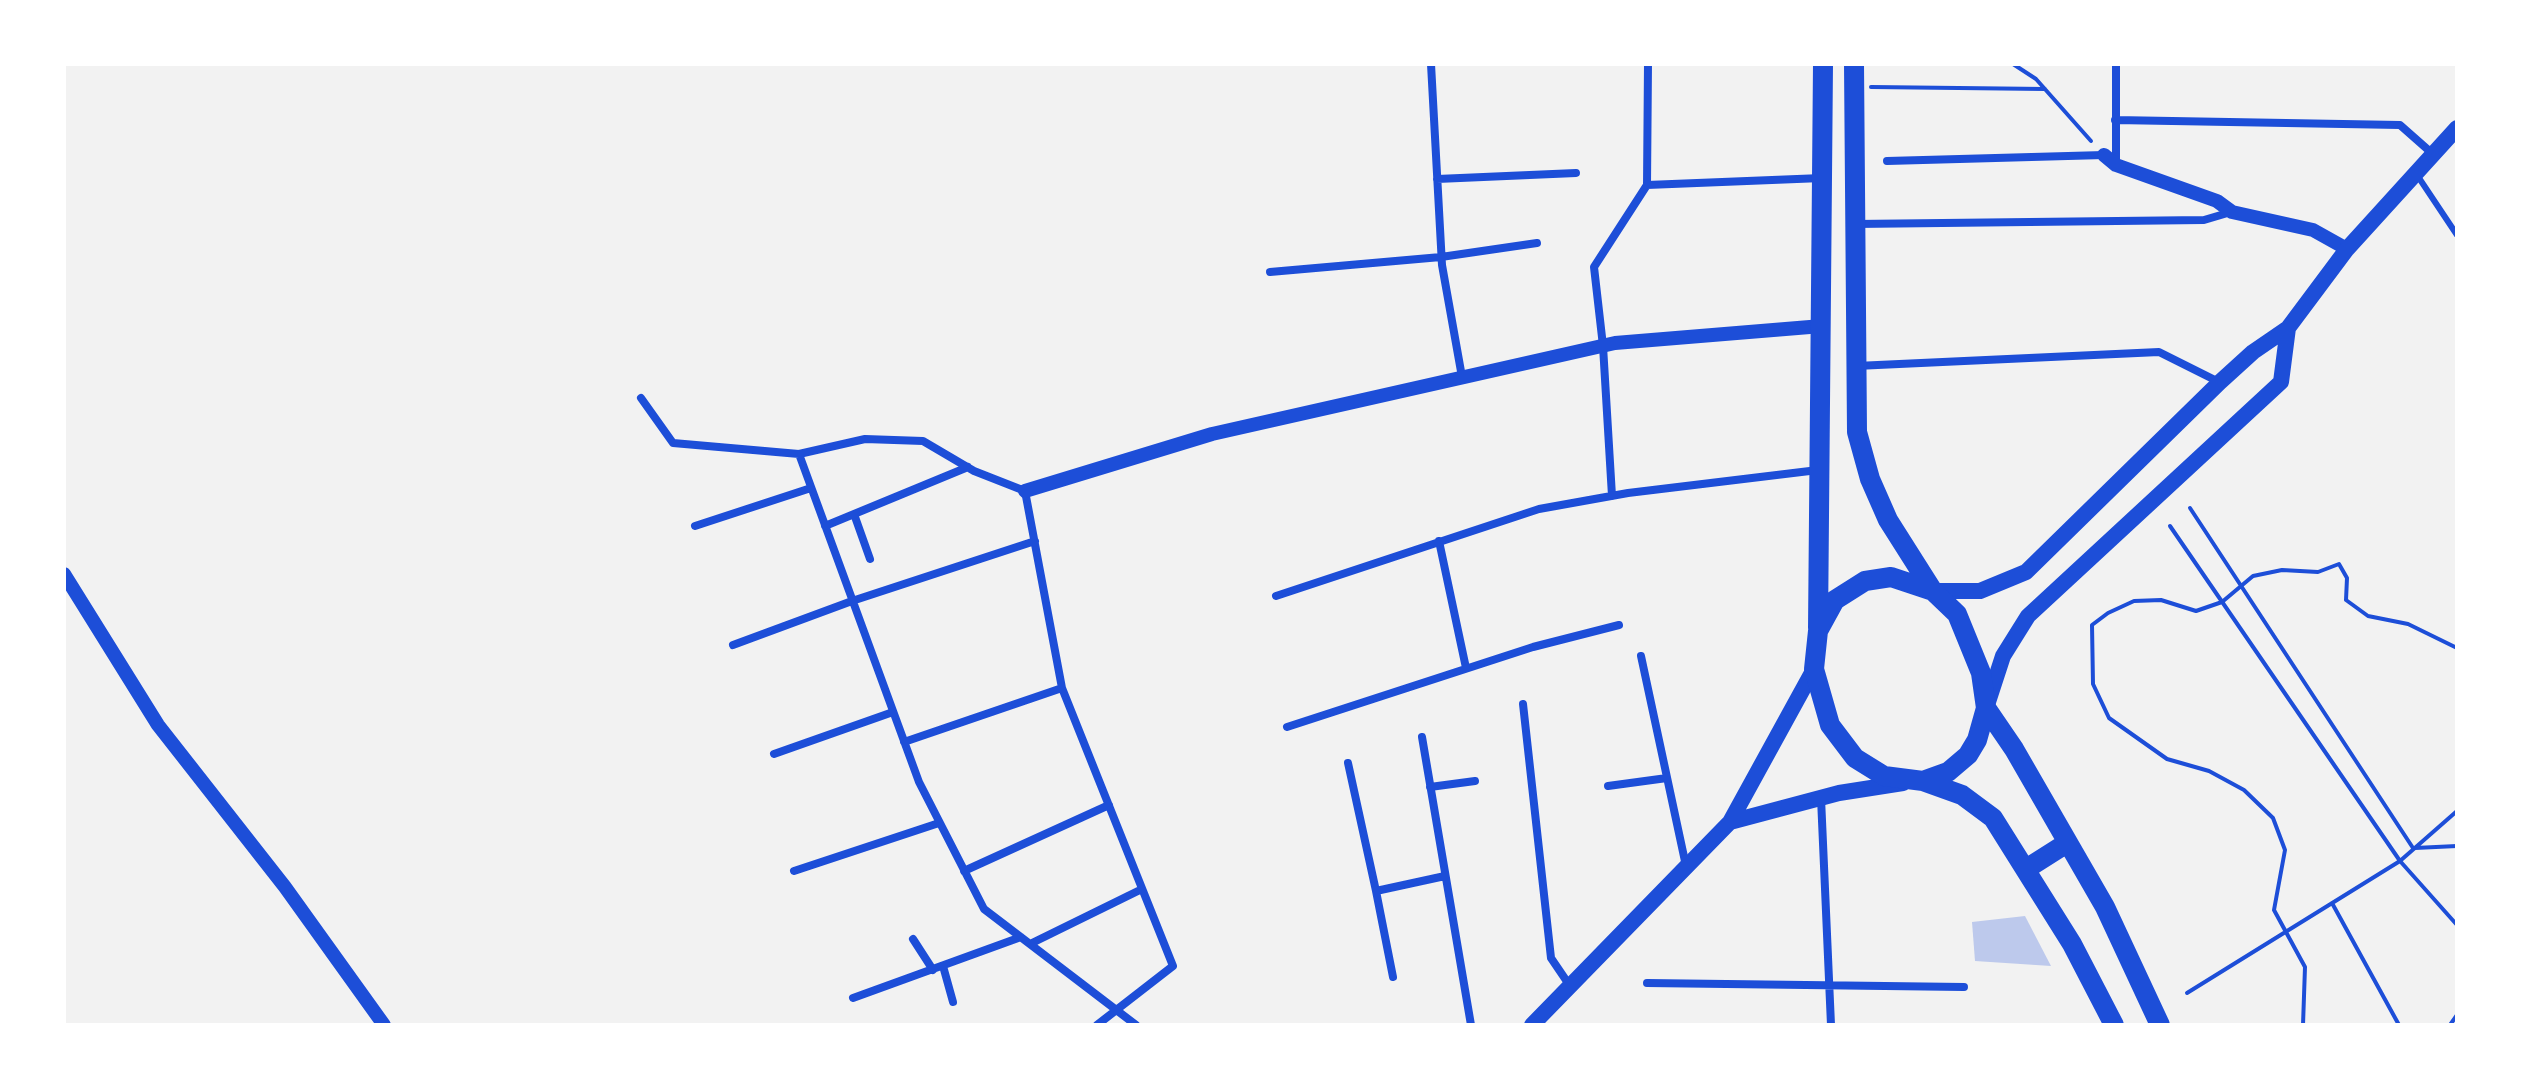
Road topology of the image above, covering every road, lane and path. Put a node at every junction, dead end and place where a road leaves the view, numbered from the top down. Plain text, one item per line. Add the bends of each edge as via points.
1 (1431, 64) edge
2 (1648, 64) edge
3 (1823, 64) edge
4 (1854, 64) edge
5 (2013, 64) edge
6 (2116, 64) edge
7 (1882, 87) dead end
8 (2045, 89) junction
9 (2115, 120) junction
10 (2457, 128) edge
11 (2104, 155) junction
12 (2435, 155) junction
13 (1887, 161) dead end
14 (2116, 165) junction
15 (1576, 173) dead end
16 (2417, 175) junction
17 (1823, 178) junction
18 (1437, 179) junction
19 (1647, 185) junction
20 (2232, 212) junction
21 (1855, 224) junction
22 (2457, 235) edge
23 (1537, 243) dead end
24 (2347, 249) junction
25 (1441, 257) junction
26 (1270, 272) dead end
27 (1822, 326) junction
28 (2288, 328) junction
29 (1603, 346) junction
30 (1856, 366) junction
31 (1462, 377) junction
32 (2220, 382) junction
33 (641, 398) dead end
34 (799, 454) junction
35 (968, 467) junction
36 (1820, 469) junction
37 (811, 488) junction
38 (1025, 491) junction
39 (1612, 496) junction
40 (2190, 508) dead end
41 (854, 514) junction
42 (695, 526) dead end
43 (825, 526) junction
44 (2170, 526) dead end
45 (1035, 541) junction
46 (1439, 541) junction
47 (870, 559) dead end
48 (64, 574) edge
49 (2242, 588) junction
50 (1933, 591) junction
51 (1276, 596) dead end
52 (852, 601) junction
53 (2222, 602) junction
54 (1619, 625) dead end
55 (1818, 631) junction
56 (733, 645) dead end
57 (2457, 648) edge
58 (1641, 656) dead end
59 (1466, 668) junction
60 (1814, 669) junction
61 (1062, 688) junction
62 (1523, 704) dead end
63 (1986, 708) junction
64 (893, 712) junction
65 (1287, 727) dead end
66 (1422, 737) dead end
67 (904, 742) junction
68 (774, 754) dead end
69 (1348, 763) dead end
70 (1667, 778) junction
71 (1475, 781) dead end
72 (1923, 781) junction
73 (1608, 786) dead end
74 (1430, 787) junction
75 (1821, 798) junction
76 (1109, 805) junction
77 (2457, 811) edge
78 (1730, 822) junction
79 (939, 823) junction
80 (2067, 843) junction
81 (2457, 846) edge
82 (2413, 848) junction
83 (2400, 861) junction
84 (1687, 867) junction
85 (2026, 869) junction
86 (794, 871) dead end
87 (964, 871) junction
88 (1445, 876) junction
89 (1142, 889) junction
90 (1376, 891) junction
91 (2332, 903) junction
92 (2457, 925) edge
93 (2284, 932) junction
94 (1021, 937) junction
95 (913, 939) dead end
96 (1030, 944) junction
97 (943, 966) junction
98 (933, 970) junction
99 (1393, 977) dead end
100 (1647, 983) dead end
101 (1829, 985) junction
102 (1570, 986) junction
103 (1964, 987) dead end
104 (2187, 993) dead end
105 (853, 998) dead end
106 (953, 1002) dead end
107 (1113, 1010) junction
108 (2457, 1015) edge
109 (384, 1025) edge
110 (1097, 1025) edge
111 (1136, 1025) edge
112 (1471, 1025) edge
113 (1532, 1025) edge
114 (1831, 1025) edge
115 (2114, 1025) edge
116 (2160, 1025) edge
117 (2303, 1025) edge
118 (2399, 1025) edge
119 (2450, 1025) edge

1 - 18 street
2 - 19 street
3 - 17 main road
4 - 21 main road
5 - 8 path
6 - 9 street
7 - 8 path
8 - 11 path
9 - 12 street via 2400,125
9 - 14 street
10 - 12 main road
11 - 13 street
11 - 14 street
12 - 16 main road
14 - 20 street via 2217,201
15 - 18 street
16 - 22 lane
16 - 24 main road
17 - 19 street
17 - 27 main road
18 - 25 street
19 - 29 street via 1594,267
20 - 21 street via 2204,220
20 - 24 street via 2313,230
21 - 30 main road
23 - 25 street
24 - 28 main road
25 - 26 street
25 - 31 street
27 - 29 street
27 - 36 main road
28 - 32 main road
28 - 63 main road via 2281,382 2028,616 2003,656
29 - 31 street
29 - 39 street
30 - 32 street via 2159,352
30 - 50 main road via 1857,432 1870,479 1888,520
31 - 38 street via 1212,434
32 - 50 main road via 2026,572 1980,591
33 - 34 street via 673,443
34 - 35 street via 865,439 923,441
34 - 37 street
35 - 38 street
35 - 41 street
36 - 39 street
36 - 55 main road
37 - 42 street
37 - 43 street
38 - 45 street
39 - 46 street via 1539,509
40 - 49 path
41 - 43 street
41 - 47 street
43 - 52 street
44 - 53 path
45 - 52 street
45 - 61 street
46 - 51 street
46 - 59 street
48 - 109 street via 158,725
49 - 53 path
49 - 57 path via 2253,576 2282,570 2318,572 2339,564 2347,578 2346,600 2368,616 2408,624
49 - 82 path
50 - 55 main road via 1891,577 1865,581 1835,600
50 - 63 main road via 1957,614 1971,641
52 - 56 street
52 - 64 street
53 - 83 path
53 - 93 path via 2196,611 2161,600 2134,601 2108,613 2092,625 2093,684 2109,718 2167,759 2209,771 2244,790 2273,818 2285,850 2274,910
54 - 59 street
55 - 60 main road
58 - 70 street
59 - 65 street
60 - 72 main road via 1830,725 1855,758 1884,776
60 - 78 main road
61 - 67 street
61 - 76 street
62 - 102 street via 1551,958
63 - 72 main road via 1968,755 1948,772
63 - 80 main road
64 - 67 street
64 - 68 street
66 - 74 street
67 - 79 street
69 - 90 street
70 - 73 street
70 - 84 street
71 - 74 street
72 - 75 main road
72 - 85 main road via 1962,795 1993,818
74 - 88 street
75 - 78 main road
75 - 101 street
76 - 87 street
76 - 89 street
77 - 82 path
78 - 84 main road
79 - 86 street
79 - 87 street
80 - 85 main road
80 - 116 main road via 2105,907
81 - 82 path
82 - 83 path
83 - 91 path
83 - 92 path
84 - 102 main road
85 - 115 main road
87 - 94 street via 984,909
88 - 90 street
88 - 112 street
89 - 96 street
89 - 107 street via 1173,966
90 - 99 street
91 - 93 path
91 - 118 path
93 - 104 path
93 - 117 path via 2305,967
94 - 96 street
94 - 97 street
95 - 98 street
96 - 107 street
97 - 98 street
97 - 106 street
98 - 105 street
100 - 101 street
101 - 103 street
101 - 114 street
102 - 113 main road
107 - 110 street
107 - 111 street
108 - 119 path

